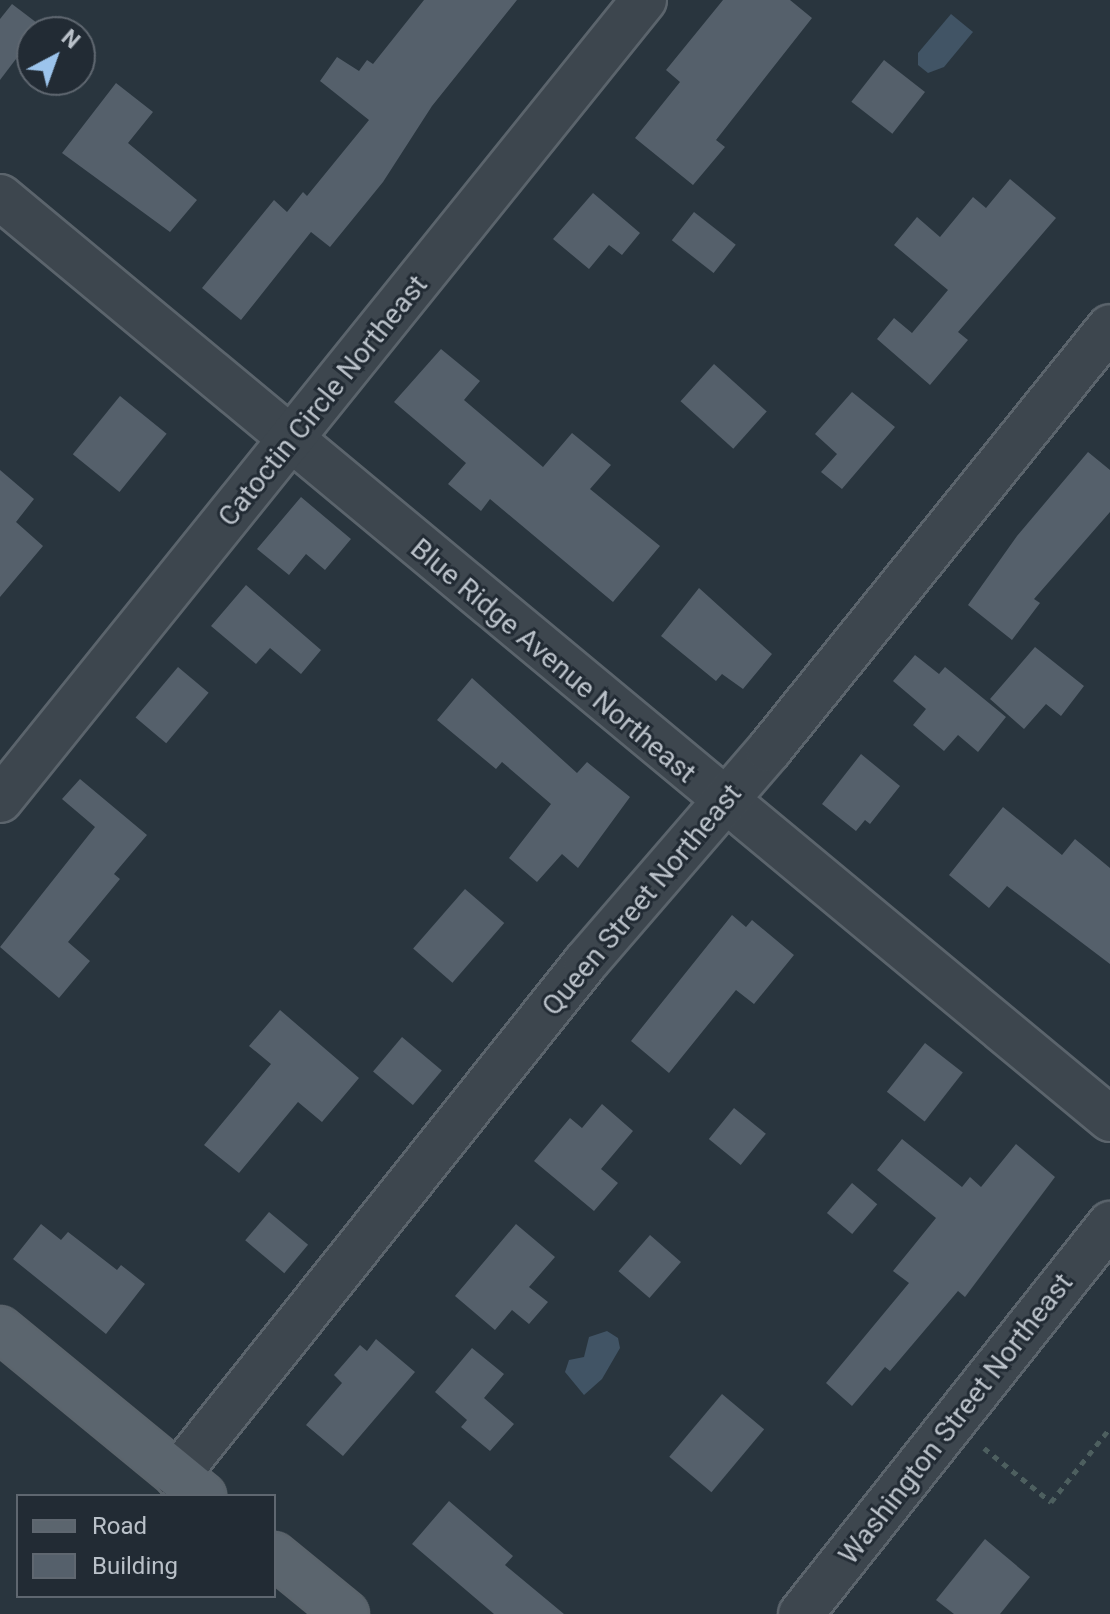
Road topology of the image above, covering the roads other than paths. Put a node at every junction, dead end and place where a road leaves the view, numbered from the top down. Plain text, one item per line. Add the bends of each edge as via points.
1 (644, 0) edge
2 (0, 197) edge
3 (1110, 327) edge
4 (293, 440) junction
5 (0, 800) edge
6 (723, 802) junction
7 (1110, 1119) edge
8 (1110, 1224) edge
9 (0, 1329) edge
10 (190, 1485) edge
11 (276, 1557) edge
12 (346, 1614) edge
13 (801, 1614) edge

1 - 4 street, Catoctin Circle Northeast
2 - 4 street, Blue Ridge Avenue Northeast
3 - 6 street, Queen Street Northeast
4 - 5 street, Catoctin Circle Northeast
4 - 6 street, Blue Ridge Avenue Northeast
6 - 7 street, Blue Ridge Avenue Northeast
6 - 10 street, Queen Street Northeast via 586,962
8 - 13 street, Washington Street Northeast
9 - 10 main road
11 - 12 main road

